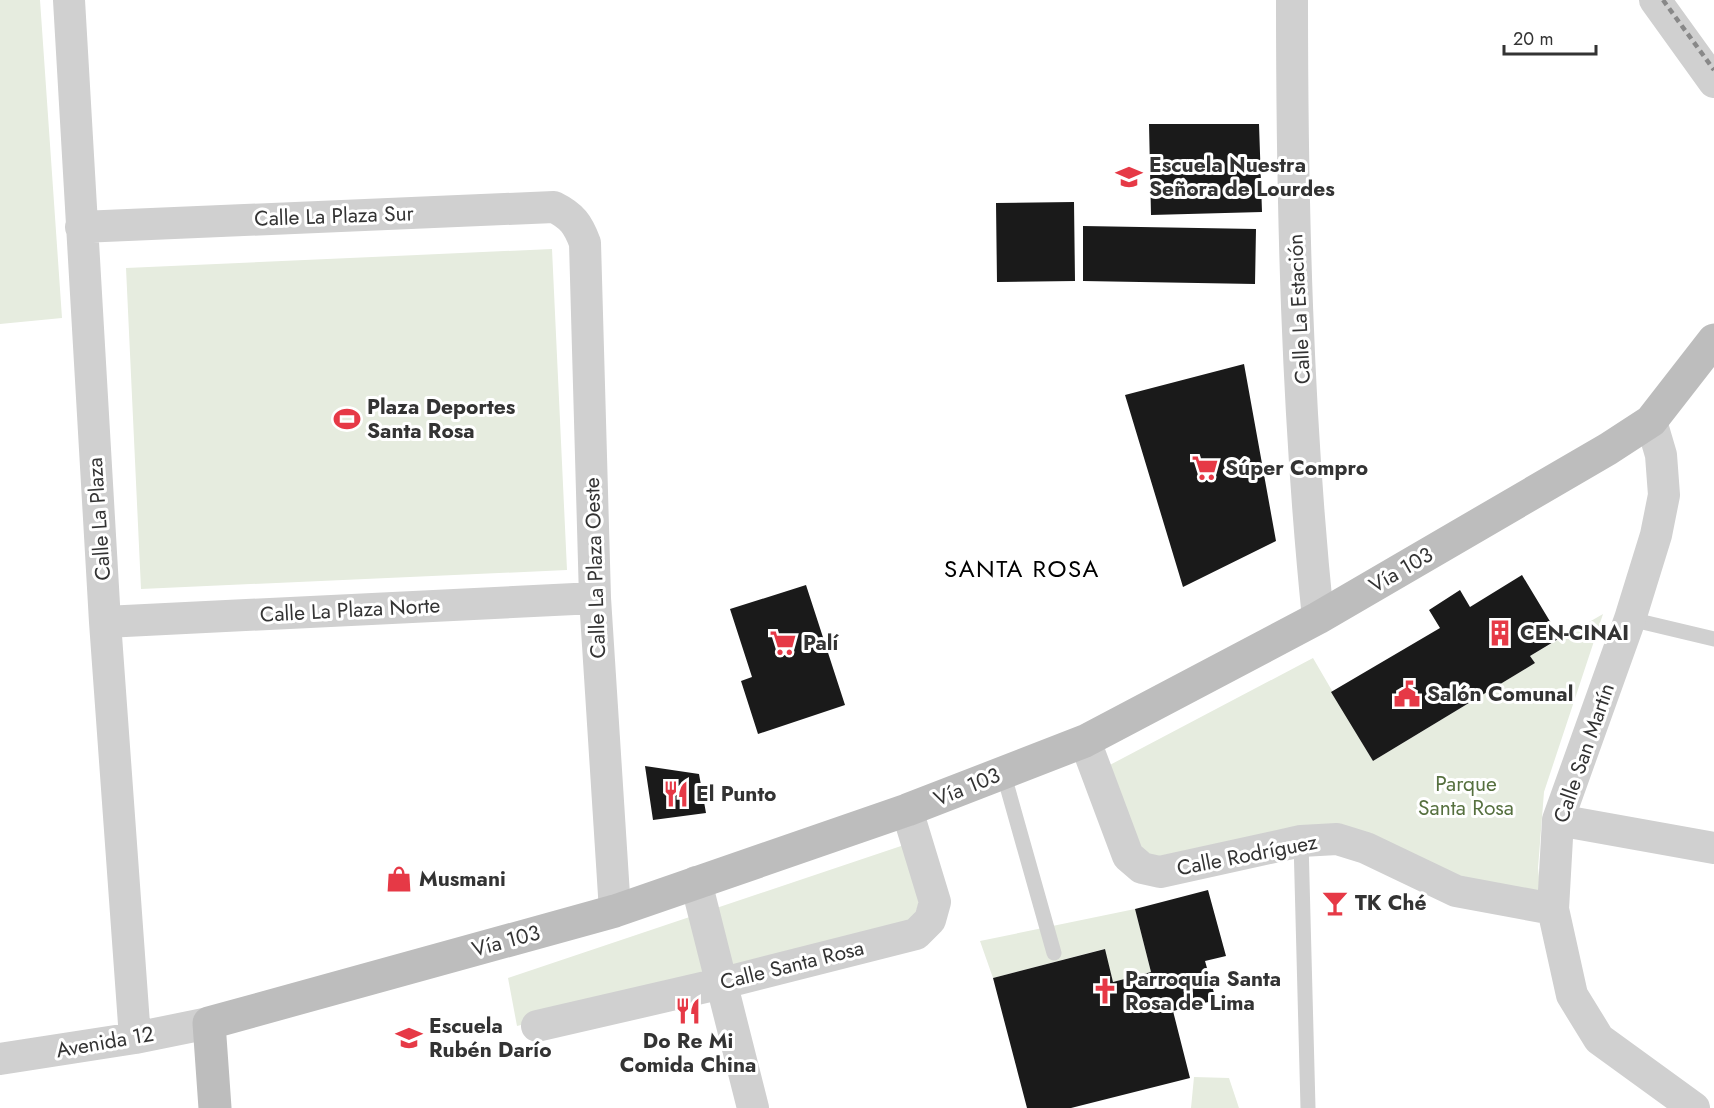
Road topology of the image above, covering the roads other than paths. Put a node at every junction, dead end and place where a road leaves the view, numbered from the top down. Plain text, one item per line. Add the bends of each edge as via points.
1 (69, 0) edge
2 (1292, 0) edge
3 (1655, 0) edge
4 (1714, 82) edge
5 (579, 226) joint
6 (81, 227) junction
7 (1714, 340) edge
8 (1651, 421) junction
9 (595, 598) junction
10 (1318, 618) junction
11 (1630, 619) junction
12 (105, 622) junction
13 (1714, 639) edge
14 (1085, 741) junction
15 (1003, 772) junction
16 (908, 810) junction
17 (1558, 820) junction
18 (1301, 841) junction
19 (1714, 848) edge
20 (696, 882) junction
21 (1553, 909) junction
22 (615, 911) junction
23 (1054, 954) dead end
24 (723, 983) junction
25 (209, 1023) junction
26 (537, 1026) dead end
27 (135, 1038) junction
28 (0, 1059) edge
29 (215, 1108) edge
30 (753, 1108) edge
31 (1308, 1108) edge
32 (1694, 1108) edge

1 - 6 street, Calle La Plaza
2 - 10 street, Calle La Estación via 1292,195
3 - 4 street
5 - 6 street, Calle La Plaza Sur via 570,215 554,207
5 - 9 street, Calle La Plaza Oeste via 585,243
6 - 12 street, Calle La Plaza
7 - 8 main road, Vía 103
8 - 10 main road, Vía 103
8 - 11 street, Calle San Martín via 1661,455 1664,495 1656,536
9 - 12 street, Calle La Plaza Norte
9 - 22 street, Calle La Plaza Oeste
10 - 14 main road, Vía 103
11 - 13 lane
11 - 17 street, Calle San Martín
12 - 27 street, Calle La Plaza
14 - 15 main road, Vía 103
14 - 18 street, Calle Rodríguez via 1128,856 1142,868 1161,872
15 - 16 main road, Vía 103
15 - 23 lane
16 - 20 main road, Vía 103
16 - 24 street, Calle Santa Rosa via 935,902 930,920 916,934
17 - 19 street
17 - 21 street, Calle San Martín
18 - 21 street, Calle Rodríguez via 1337,839 1366,848 1456,891
18 - 31 lane
20 - 22 main road, Vía 103
20 - 24 street
21 - 32 street, Calle San Martín via 1572,995 1599,1039
22 - 25 main road, Vía 103
24 - 26 street, Calle Santa Rosa
24 - 30 street
25 - 27 street, Avenida 12
25 - 29 main road
27 - 28 street, Avenida 12

